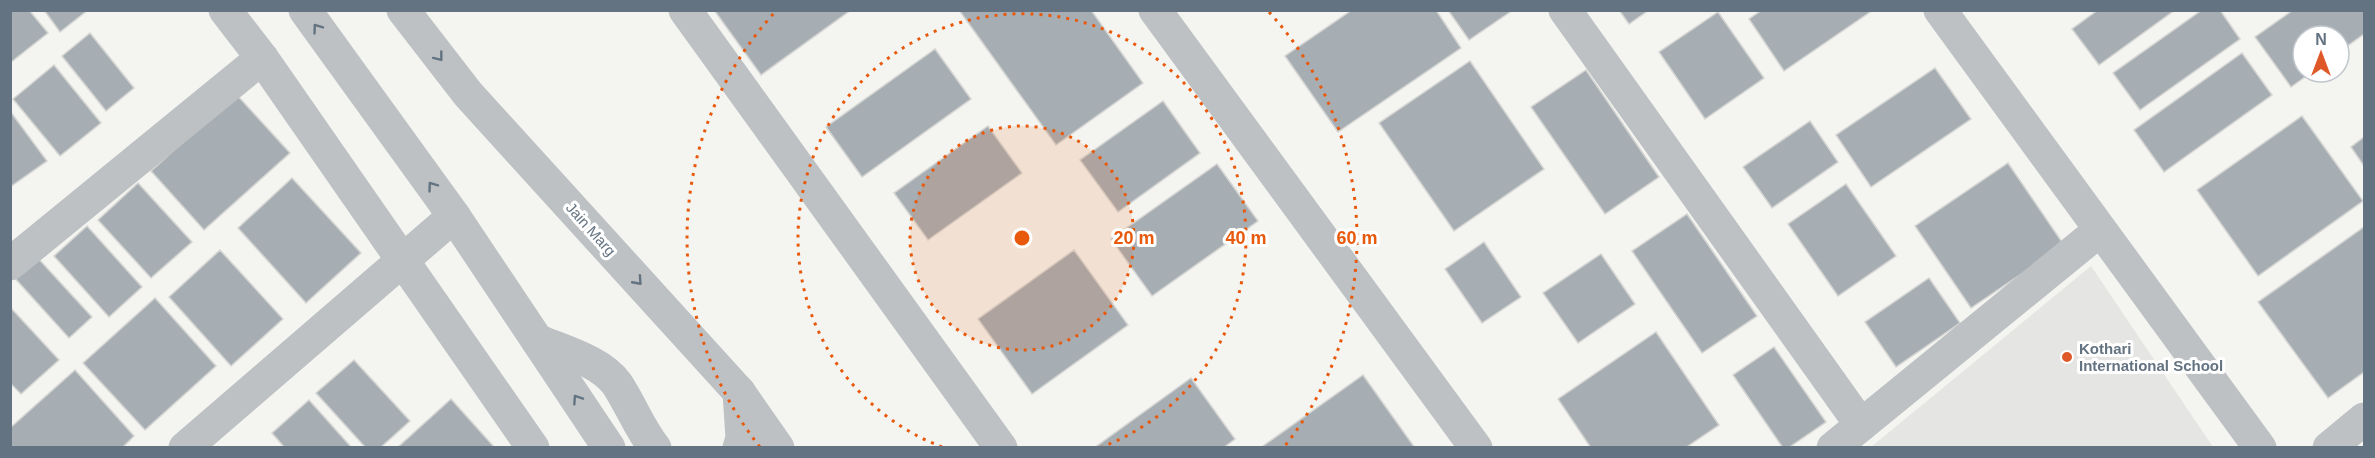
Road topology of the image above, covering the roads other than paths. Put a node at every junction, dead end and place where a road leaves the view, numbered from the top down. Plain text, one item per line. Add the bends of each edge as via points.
1 (225, 10) edge
2 (305, 10) edge
3 (403, 10) edge
4 (686, 10) edge
5 (1155, 10) edge
6 (1565, 10) edge
7 (1940, 10) edge
8 (262, 58) junction
9 (454, 216) junction
10 (2099, 231) junction
11 (402, 261) junction
12 (10, 264) edge
13 (537, 340) junction
14 (739, 392) junction
15 (2364, 419) edge
16 (1861, 425) junction
17 (185, 447) edge
18 (533, 447) edge
19 (609, 447) edge
20 (655, 447) edge
21 (739, 447) edge
22 (778, 447) edge
23 (1002, 447) edge
24 (1476, 447) edge
25 (1833, 447) edge
26 (2260, 447) edge
27 (2329, 447) edge

1 - 8 street
9 -> 2 street
3 -> 14 street, Jain Marg via 468,94
4 - 23 street
5 - 24 street
6 - 16 street
7 - 10 street
8 - 11 street
8 - 12 street
9 - 11 street
9 - 13 street
10 - 16 street
10 - 26 street
11 - 17 street
11 - 18 street
19 -> 13 street
13 - 20 street via 598,367 616,382
14 - 21 street
14 - 22 street, Jain Marg
15 - 27 street
16 - 25 street

